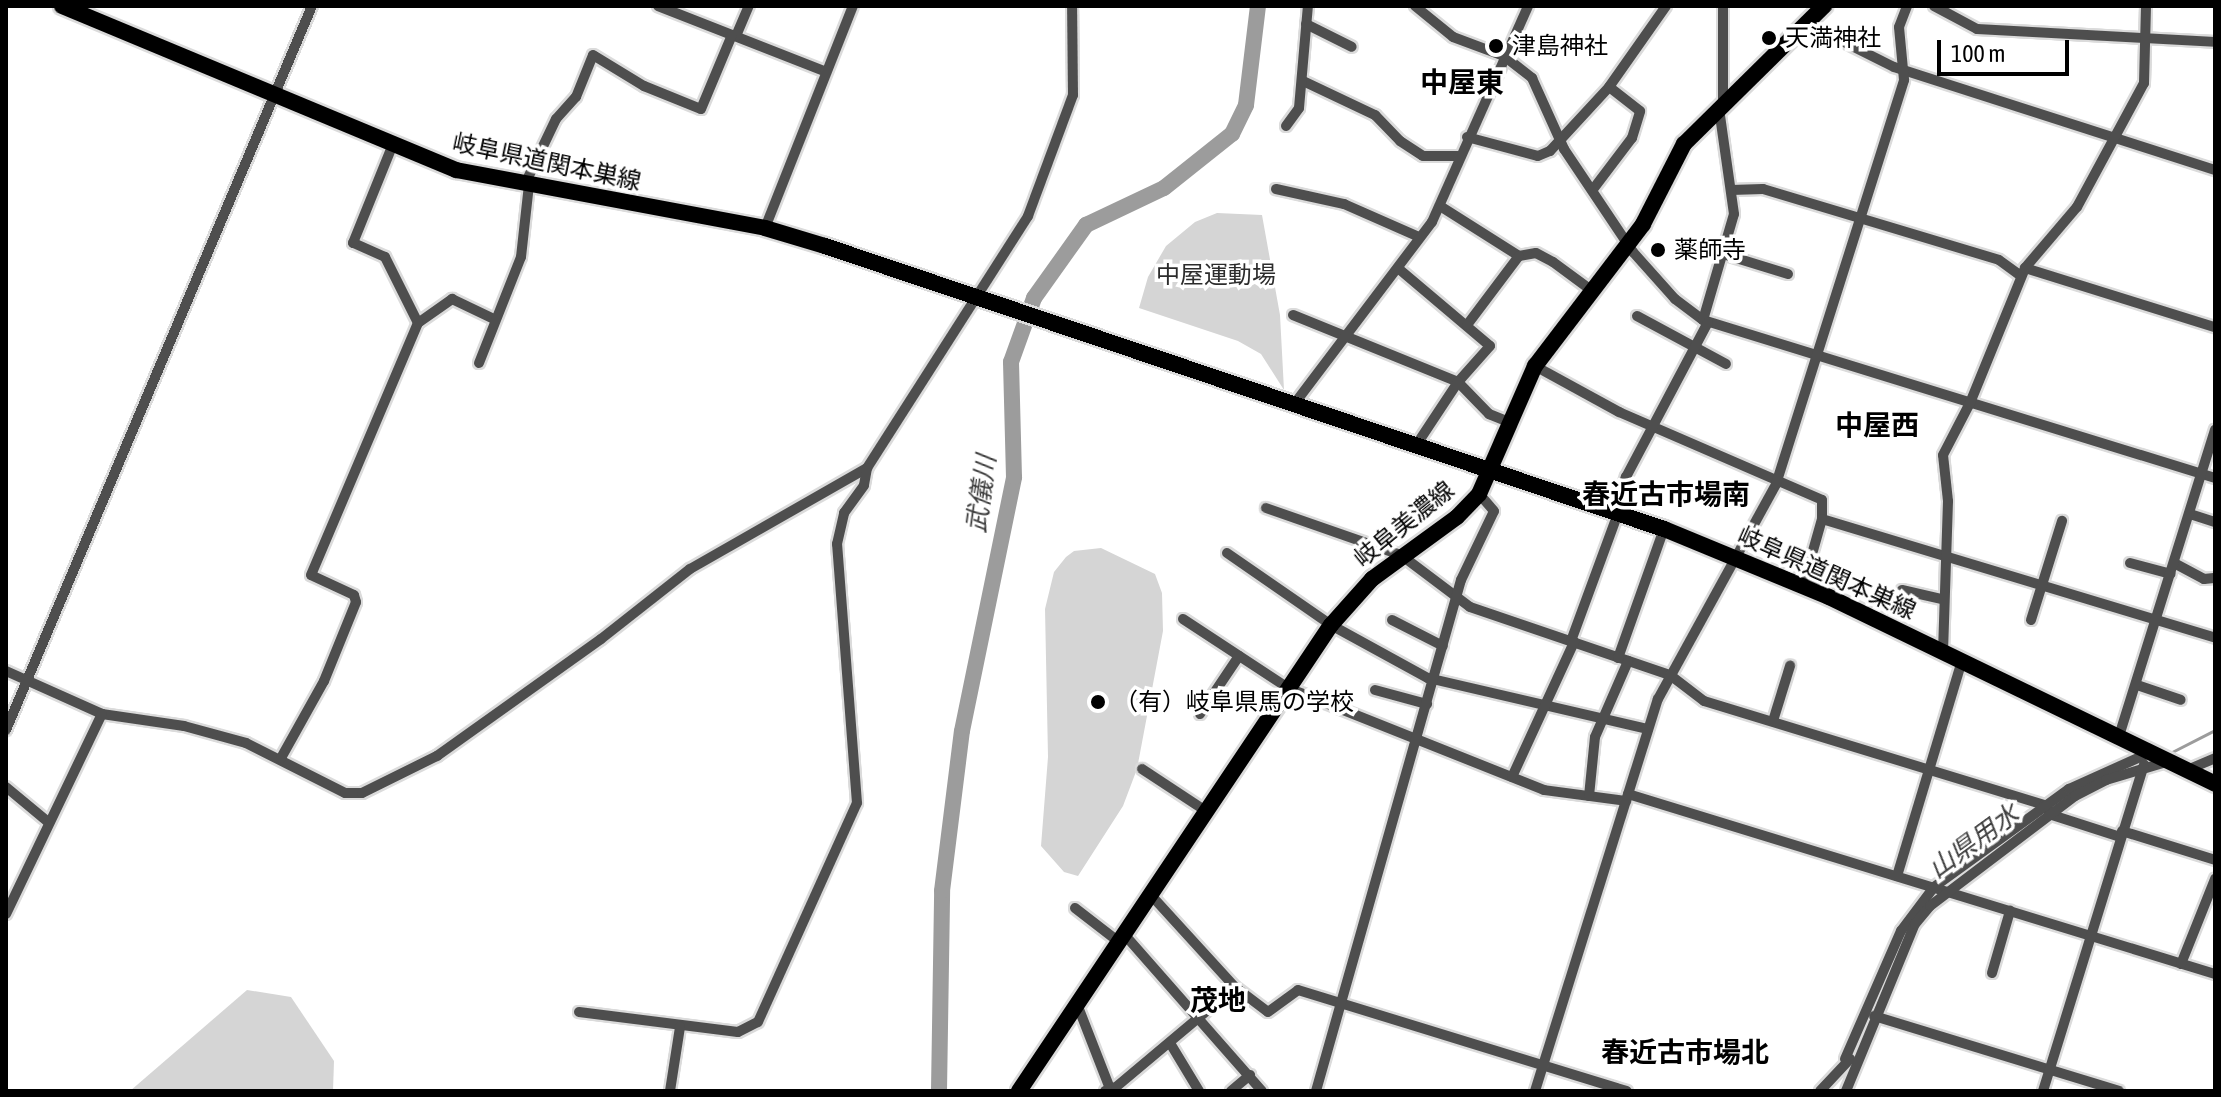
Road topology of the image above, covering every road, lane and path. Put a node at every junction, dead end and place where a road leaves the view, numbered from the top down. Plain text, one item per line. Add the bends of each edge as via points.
1 (62, 6) edge
2 (312, 6) edge
3 (658, 6) edge
4 (749, 6) edge
5 (853, 6) edge
6 (1072, 6) edge
7 (1308, 6) edge
8 (1415, 6) edge
9 (1666, 6) edge
10 (1723, 6) edge
11 (1824, 6) edge
12 (1907, 6) edge
13 (1934, 6) edge
14 (2146, 6) edge
15 (1524, 7) edge
16 (1806, 23) junction
17 (1306, 24) junction
18 (734, 36) junction
19 (2146, 42) junction
20 (2215, 42) edge
21 (1352, 47) dead end
22 (1504, 56) junction
23 (1906, 71) junction
24 (826, 72) junction
25 (1303, 81) junction
26 (1609, 87) junction
27 (274, 95) junction
28 (1721, 103) junction
29 (1286, 126) dead end
30 (1467, 137) junction
31 (2116, 137) junction
32 (1562, 140) junction
33 (393, 144) junction
34 (1460, 156) junction
35 (2215, 170) edge
36 (527, 185) junction
37 (1594, 188) junction
38 (1276, 189) dead end
39 (1731, 190) junction
40 (1440, 206) junction
41 (1861, 219) junction
42 (765, 228) junction
43 (1419, 237) junction
44 (1630, 241) junction
45 (1723, 254) junction
46 (1519, 256) junction
47 (1399, 269) junction
48 (2023, 272) junction
49 (1788, 274) dead end
50 (1591, 290) junction
51 (986, 299) junction
52 (1293, 315) dead end
53 (1637, 316) dead end
54 (494, 319) junction
55 (1706, 321) junction
56 (418, 323) junction
57 (1467, 325) junction
58 (2215, 327) edge
59 (1345, 333) junction
60 (1695, 347) junction
61 (1818, 357) junction
62 (479, 363) dead end
63 (1726, 364) dead end
64 (1535, 366) junction
65 (1458, 382) junction
66 (1295, 403) junction
67 (1970, 403) junction
68 (1511, 423) junction
69 (1652, 427) junction
70 (2215, 430) edge
71 (1417, 444) junction
72 (867, 468) junction
73 (1493, 470) junction
74 (2202, 474) junction
75 (2215, 478) edge
76 (1776, 484) junction
77 (1479, 494) junction
78 (1266, 508) dead end
79 (1616, 513) junction
80 (2190, 514) junction
81 (1822, 519) junction
82 (2062, 521) dead end
83 (2215, 522) edge
84 (1664, 529) junction
85 (1227, 553) dead end
86 (1401, 555) junction
87 (1943, 555) junction
88 (1736, 557) junction
89 (2130, 563) dead end
90 (2173, 568) junction
91 (2214, 578) edge
92 (2042, 586) junction
93 (1902, 590) dead end
94 (1815, 591) junction
95 (1456, 599) junction
96 (1942, 599) junction
97 (1183, 619) dead end
98 (1392, 620) dead end
99 (2031, 620) dead end
100 (2157, 621) junction
101 (1331, 625) junction
102 (2215, 638) edge
103 (1572, 642) junction
104 (1443, 646) junction
105 (1943, 652) junction
106 (1239, 656) junction
107 (1623, 659) junction
108 (1962, 661) junction
109 (1790, 666) dead end
110 (6, 671) edge
111 (1670, 675) junction
112 (1434, 679) junction
113 (27, 680) junction
114 (2137, 685) junction
115 (1288, 688) junction
116 (1375, 690) dead end
117 (2181, 700) dead end
118 (1427, 704) junction
119 (1547, 708) junction
120 (102, 714) junction
121 (1200, 714) dead end
122 (1602, 721) junction
123 (1773, 721) junction
124 (1648, 729) junction
125 (6, 730) edge
126 (2119, 736) junction
127 (1416, 739) junction
128 (281, 758) junction
129 (2215, 758) edge
130 (2145, 762) junction
131 (1142, 769) dead end
132 (1930, 770) junction
133 (2187, 770) junction
134 (1512, 777) junction
135 (2215, 784) edge
136 (6, 787) edge
137 (1589, 796) junction
138 (1627, 797) junction
139 (1203, 809) junction
140 (2049, 810) junction
141 (48, 822) junction
142 (2121, 834) junction
143 (2215, 860) edge
144 (1897, 876) junction
145 (2215, 879) edge
146 (1939, 889) junction
147 (1150, 894) junction
148 (1075, 908) dead end
149 (2010, 911) junction
150 (6, 914) edge
151 (2091, 936) junction
152 (1121, 938) junction
153 (2181, 964) junction
154 (1992, 973) dead end
155 (2215, 974) edge
156 (1235, 987) junction
157 (1077, 1004) junction
158 (1340, 1004) junction
159 (579, 1012) dead end
160 (1874, 1016) junction
161 (1199, 1018) junction
162 (680, 1027) junction
163 (1170, 1043) junction
164 (1850, 1058) junction
165 (1543, 1065) junction
166 (2050, 1069) junction
167 (1250, 1075) junction
168 (670, 1091) edge
169 (1019, 1091) edge
170 (1109, 1091) edge
171 (1199, 1091) edge
172 (1231, 1091) edge
173 (1262, 1091) edge
174 (1316, 1091) edge
175 (1535, 1091) edge
176 (1627, 1091) edge
177 (1820, 1091) edge
178 (1846, 1091) edge
179 (2043, 1091) edge
180 (2119, 1091) edge

1 - 27 main road, 岐阜県道関本巣線
2 - 27 street
3 - 18 street
4 - 18 street
5 - 24 street
6 - 51 street via 1076,58 1062,132
7 - 17 street
8 - 22 street via 1453,37
9 - 26 street
10 - 28 street
11 - 16 main road, 岐阜美濃線
12 - 23 street via 1899,27
13 - 19 street via 1977,29
14 - 19 street
15 - 22 street
16 - 23 street
16 - 28 main road, 岐阜美濃線
17 - 21 street
17 - 25 street
18 - 24 street
18 - 36 street via 701,109 644,86 593,55 576,97 556,119
19 - 20 street
19 - 31 street via 2144,83
22 - 30 street
22 - 32 street via 1532,78
23 - 31 street
23 - 41 street
24 - 42 street
25 - 29 street via 1299,108
25 - 34 street via 1375,115 1423,156
26 - 32 street
26 - 37 street via 1640,111 1632,138
27 - 33 main road, 岐阜県道関本巣線
27 - 113 street
28 - 39 street
28 - 44 main road, 岐阜美濃線 via 1684,144
30 - 32 street via 1538,156
30 - 34 street
31 - 35 street
31 - 48 street via 2077,207
32 - 37 street
33 - 36 main road, 岐阜県道関本巣線 via 456,170
33 - 56 street via 353,243 385,257
34 - 40 street
36 - 42 main road, 岐阜県道関本巣線
36 - 54 street via 521,257
37 - 44 street
38 - 43 street via 1344,204
39 - 41 street via 1763,189
39 - 45 street via 1734,214
40 - 43 street
40 - 46 street
41 - 48 street
41 - 61 street
42 - 51 main road, 岐阜県道関本巣線
43 - 47 street
44 - 50 main road, 岐阜美濃線
44 - 55 street via 1675,299
45 - 49 street
45 - 55 street
46 - 50 street via 1536,253
46 - 57 street
47 - 57 street
47 - 59 street
48 - 58 street
48 - 67 street
50 - 64 main road, 岐阜美濃線
51 - 66 main road, 岐阜県道関本巣線
51 - 72 street via 932,360
52 - 59 street
53 - 60 street
54 - 56 street via 452,299
54 - 62 street
55 - 60 street
55 - 61 street
56 - 128 street via 311,575 354,595 356,602 324,681
57 - 65 street via 1489,351
59 - 65 street
59 - 66 street
60 - 63 street
60 - 69 street
61 - 67 street
61 - 76 street
64 - 68 main road, 岐阜美濃線
64 - 69 street via 1574,391
65 - 68 street via 1489,414
65 - 71 street
66 - 71 main road, 岐阜県道関本巣線
67 - 74 street
67 - 87 street via 1943,455 1948,501
68 - 73 main road, 岐阜美濃線
69 - 76 street
69 - 79 street via 1626,477
70 - 74 street
71 - 73 main road, 岐阜県道関本巣線
72 - 128 street via 690,569 466,735 391,780 354,795
72 - 162 street via 864,485 844,513 837,544 858,783 854,815 753,1029 744,1033
73 - 77 main road, 岐阜美濃線
73 - 79 main road, 岐阜県道関本巣線
74 - 75 street
74 - 80 street
76 - 81 street via 1822,500
76 - 88 street
77 - 86 main road, 岐阜美濃線 via 1457,517
77 - 95 street via 1494,511
78 - 86 street
79 - 84 main road, 岐阜県道関本巣線
79 - 103 street
80 - 83 street
80 - 90 street
81 - 87 street
81 - 94 street via 1805,579 1815,584
82 - 92 street
84 - 88 main road, 岐阜県道関本巣線
84 - 107 street
85 - 101 street
86 - 95 street
86 - 101 main road, 岐阜美濃線
87 - 92 street
87 - 96 street
88 - 94 main road, 岐阜県道関本巣線
88 - 111 street
89 - 90 street
90 - 91 street
90 - 100 street
92 - 99 street
92 - 100 street
93 - 96 street
94 - 105 main road, 岐阜県道関本巣線
95 - 103 street
95 - 104 street
96 - 105 street
97 - 106 street
98 - 104 street
100 - 102 street
100 - 114 street
101 - 112 street
101 - 115 main road, 岐阜美濃線
103 - 107 street
103 - 119 street
104 - 112 street
105 - 108 main road, 岐阜県道関本巣線
106 - 115 street
106 - 121 street
107 - 111 street
107 - 122 street
108 - 126 main road, 岐阜県道関本巣線
108 - 132 street
109 - 123 street
110 - 113 street
111 - 123 street via 1704,701
111 - 124 street
112 - 118 street
112 - 119 street
113 - 120 street
113 - 125 street
114 - 117 street
114 - 126 street
115 - 127 street
115 - 139 main road, 岐阜美濃線
116 - 118 street
118 - 127 street
119 - 122 street
119 - 134 street
120 - 128 street via 226,736
120 - 141 street
122 - 124 street
122 - 137 street
123 - 132 street
124 - 138 street
126 - 130 main road, 岐阜県道関本巣線
127 - 134 street
127 - 158 street
129 - 133 street
130 - 133 main road, 岐阜県道関本巣線
130 - 140 street
130 - 142 street
131 - 139 street
132 - 140 street
132 - 144 street
133 - 135 main road, 岐阜県道関本巣線
134 - 137 street via 1544,790
136 - 141 street
137 - 138 street
138 - 144 street
138 - 165 street
139 - 147 main road, 岐阜美濃線
140 - 142 street
140 - 146 street
141 - 150 street
142 - 143 street
142 - 151 street
144 - 146 street
145 - 153 street
146 - 149 street
146 - 160 street via 1915,924
146 - 164 street via 1901,931
147 - 152 main road, 岐阜美濃線
147 - 156 street
148 - 152 street
149 - 151 street
149 - 154 street
151 - 153 street
151 - 166 street
152 - 157 main road, 岐阜美濃線
152 - 161 street
153 - 155 street
156 - 158 street via 1268,1012 1298,990
156 - 161 street
157 - 169 main road, 岐阜美濃線
157 - 170 street
158 - 165 street
158 - 174 street
159 - 162 street
160 - 164 street
160 - 166 street
161 - 163 street
161 - 167 street
162 - 168 street
163 - 170 street
163 - 171 street
164 - 177 street
164 - 178 street
165 - 175 street
165 - 176 street
166 - 179 street
166 - 180 street
167 - 172 street
167 - 173 street

